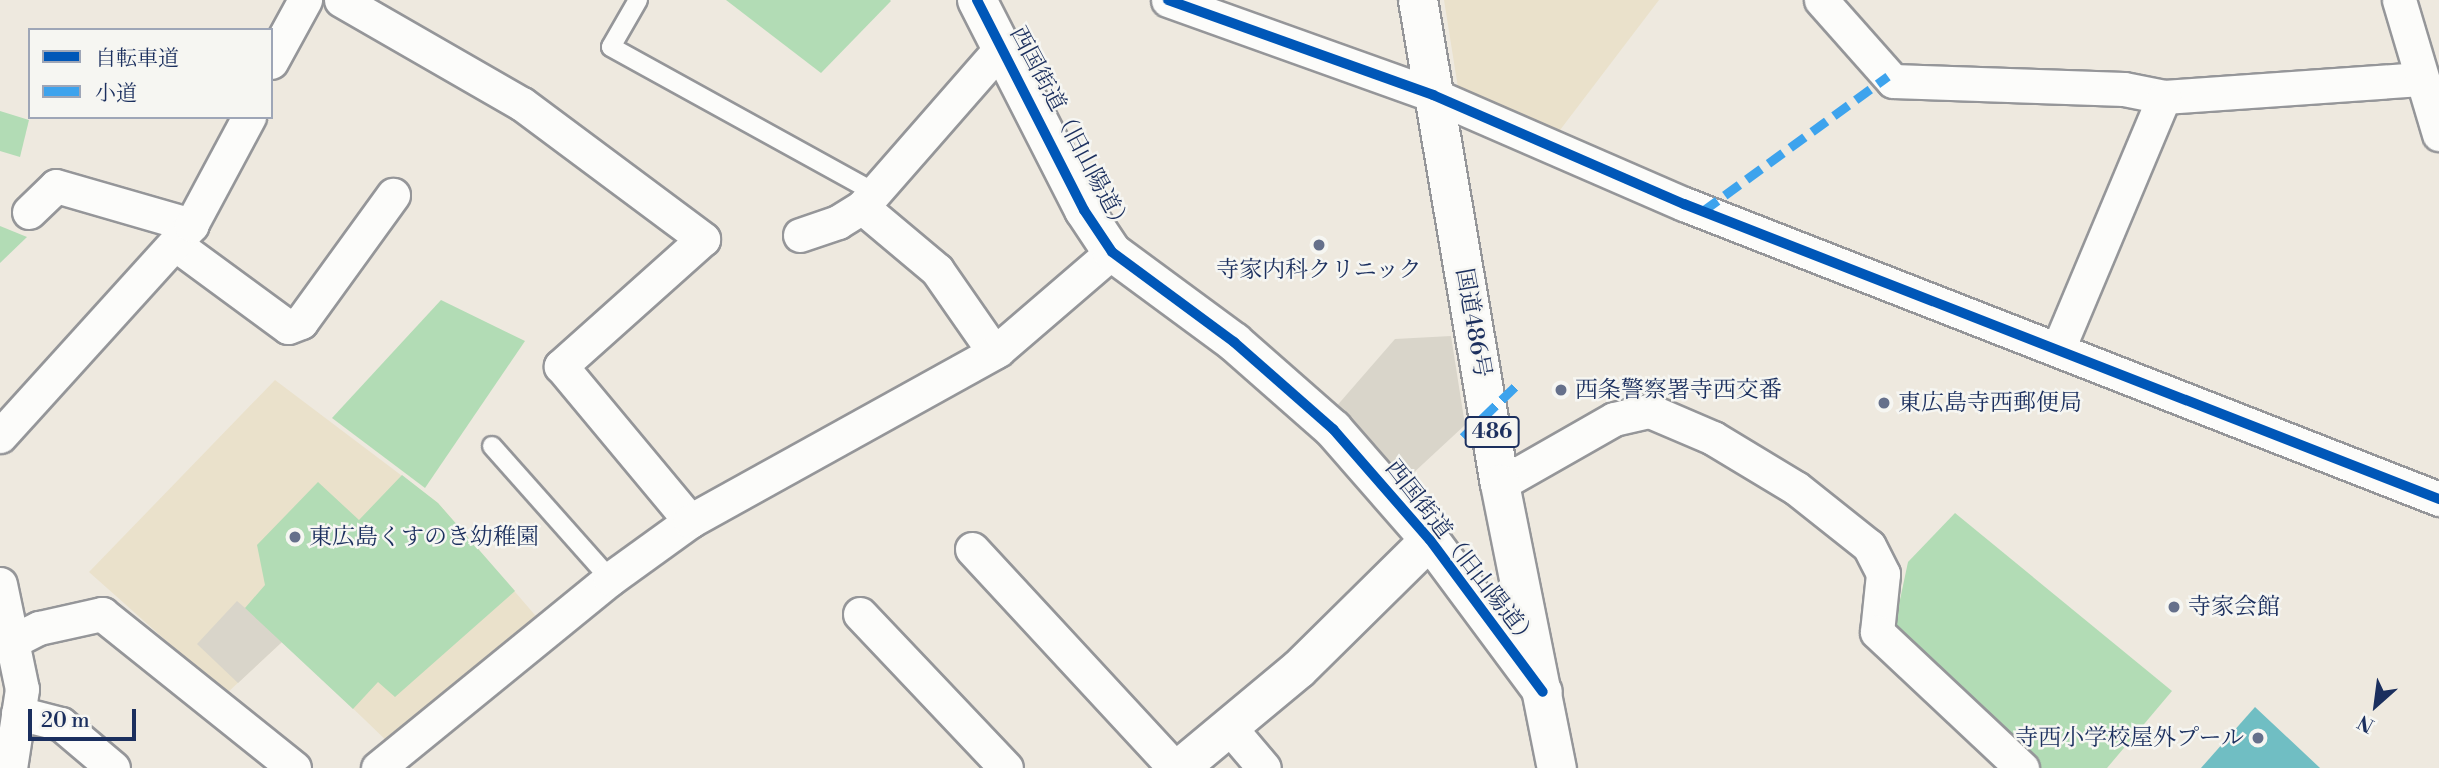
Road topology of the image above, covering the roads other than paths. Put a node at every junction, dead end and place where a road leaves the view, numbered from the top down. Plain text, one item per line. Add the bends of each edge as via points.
1 (305, 0) edge
2 (341, 0) edge
3 (638, 0) edge
4 (977, 0) edge
5 (1168, 0) edge
6 (1418, 0) edge
7 (1821, 0) edge
8 (2399, 0) edge
9 (1001, 48) junction
10 (273, 58) edge
11 (2420, 79) junction
12 (1433, 95) junction
13 (2164, 97) junction
14 (247, 119) edge
15 (2439, 134) edge
16 (393, 195) dead end
17 (868, 199) junction
18 (29, 212) dead end
19 (183, 234) junction
20 (800, 235) dead end
21 (1112, 252) junction
22 (2058, 349) junction
23 (994, 352) junction
24 (2, 428) edge
25 (492, 446) dead end
26 (1500, 484) junction
27 (2439, 499) edge
28 (690, 521) junction
29 (1430, 540) junction
30 (972, 549) dead end
31 (610, 579) junction
32 (0, 584) edge
33 (860, 614) dead end
34 (13, 641) junction
35 (1543, 692) junction
36 (18, 713) junction
37 (1230, 728) junction
38 (10, 768) edge
39 (113, 768) edge
40 (294, 768) edge
41 (378, 768) edge
42 (1006, 768) edge
43 (1178, 768) edge
44 (1264, 768) edge
45 (1557, 768) edge
46 (2022, 768) edge

1 - 10 street
2 - 28 street via 522,104 703,239 561,366
3 - 17 lane via 611,47
4 - 9 main road, 西国街道（旧山陽道）
5 - 12 street
6 - 12 main road, 国道486号 / 486
7 - 13 street via 1893,81 2123,89
8 - 11 street
9 - 17 street
9 - 21 main road, 西国街道（旧山陽道） via 1084,210
11 - 13 street
11 - 15 street
12 - 22 street via 1684,204
12 - 26 main road, 国道486号 / 486
13 - 22 street
14 - 19 street
16 - 19 street via 301,322 288,327
17 - 20 street via 838,222
17 - 23 street via 937,270
18 - 19 street via 56,186
19 - 24 street
21 - 23 street
21 - 29 main road, 西国街道（旧山陽道） via 1234,342 1333,429
22 - 27 street
23 - 28 street
25 - 31 lane
26 - 35 main road, 国道486号 / 486
26 - 46 street via 1614,419 1650,411 1713,438 1796,488 1869,546 1883,574 1877,632
28 - 31 street
29 - 35 main road, 西国街道（旧山陽道）
29 - 37 main road via 1299,669
30 - 43 street
31 - 41 street
32 - 34 street
33 - 42 street
34 - 36 street via 22,689
34 - 40 street via 39,628 102,614
35 - 45 main road, 国道486号 / 486
36 - 38 street
36 - 39 street via 61,724
37 - 43 main road
37 - 44 street

